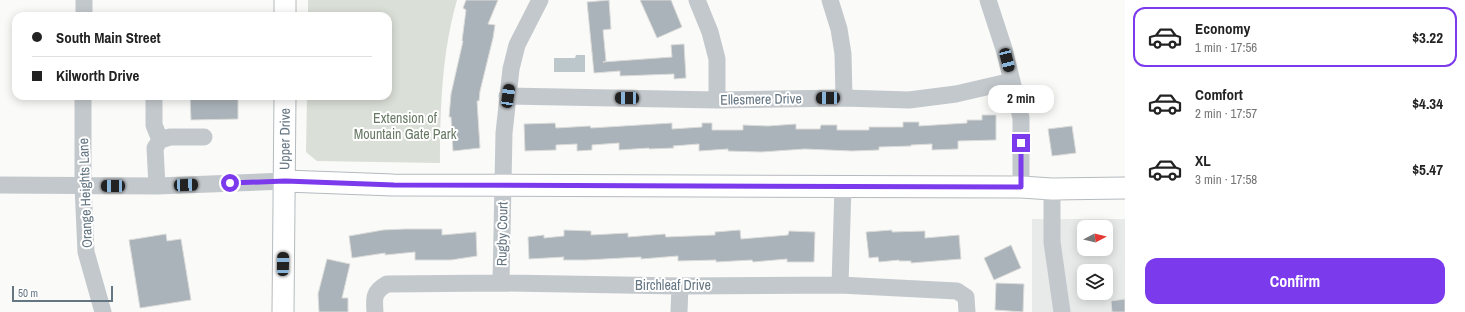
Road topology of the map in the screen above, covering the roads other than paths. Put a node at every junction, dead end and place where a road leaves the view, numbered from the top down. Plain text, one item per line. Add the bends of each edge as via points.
1 (84, 0) edge
2 (285, 0) edge
3 (540, 0) edge
4 (696, 0) edge
5 (830, 0) edge
6 (988, 0) edge
7 (84, 12) edge
8 (285, 12) edge
9 (1012, 81) junction
10 (508, 96) junction
11 (844, 98) junction
12 (83, 100) edge
13 (154, 100) edge
14 (285, 100) edge
15 (717, 100) junction
16 (204, 137) dead end
17 (160, 140) junction
18 (285, 181) junction
19 (0, 185) edge
20 (503, 185) junction
21 (82, 186) junction
22 (157, 186) junction
23 (843, 186) junction
24 (1021, 187) junction
25 (1125, 188) edge
26 (1052, 189) junction
27 (501, 283) junction
28 (840, 284) junction
29 (680, 286) junction
30 (967, 305) edge
31 (103, 312) edge
32 (283, 312) edge
33 (375, 312) edge
34 (679, 312) edge
35 (1062, 312) edge

1 - 7 street
2 - 8 main road
3 - 10 street, Rugby Court via 517,45
4 - 15 street via 710,32 717,59
5 - 11 street via 843,54
6 - 9 street
9 - 11 street, Ellesmere Drive via 956,94 909,100
9 - 24 street via 1021,118
10 - 15 street, Ellesmere Drive
10 - 20 street, Rugby Court
11 - 15 street, Ellesmere Drive
12 - 21 street, Orange Heights Lane
13 - 17 street via 154,125
14 - 18 main road, Upper Drive
16 - 17 street via 170,137
17 - 22 street via 155,148
18 - 20 main road
18 - 22 street
18 - 32 main road, Upper Drive
19 - 21 street
20 - 23 main road
20 - 27 street, Rugby Court
21 - 22 street
21 - 31 street, Orange Heights Lane via 86,252
23 - 24 main road
23 - 28 street
24 - 26 main road
25 - 26 main road
26 - 35 street via 1052,242
27 - 29 street, Birchleaf Drive
27 - 33 street, Birchleaf Drive via 387,284 379,288 374,296
28 - 29 street, Birchleaf Drive
28 - 30 street, Birchleaf Drive via 957,290
29 - 34 street

